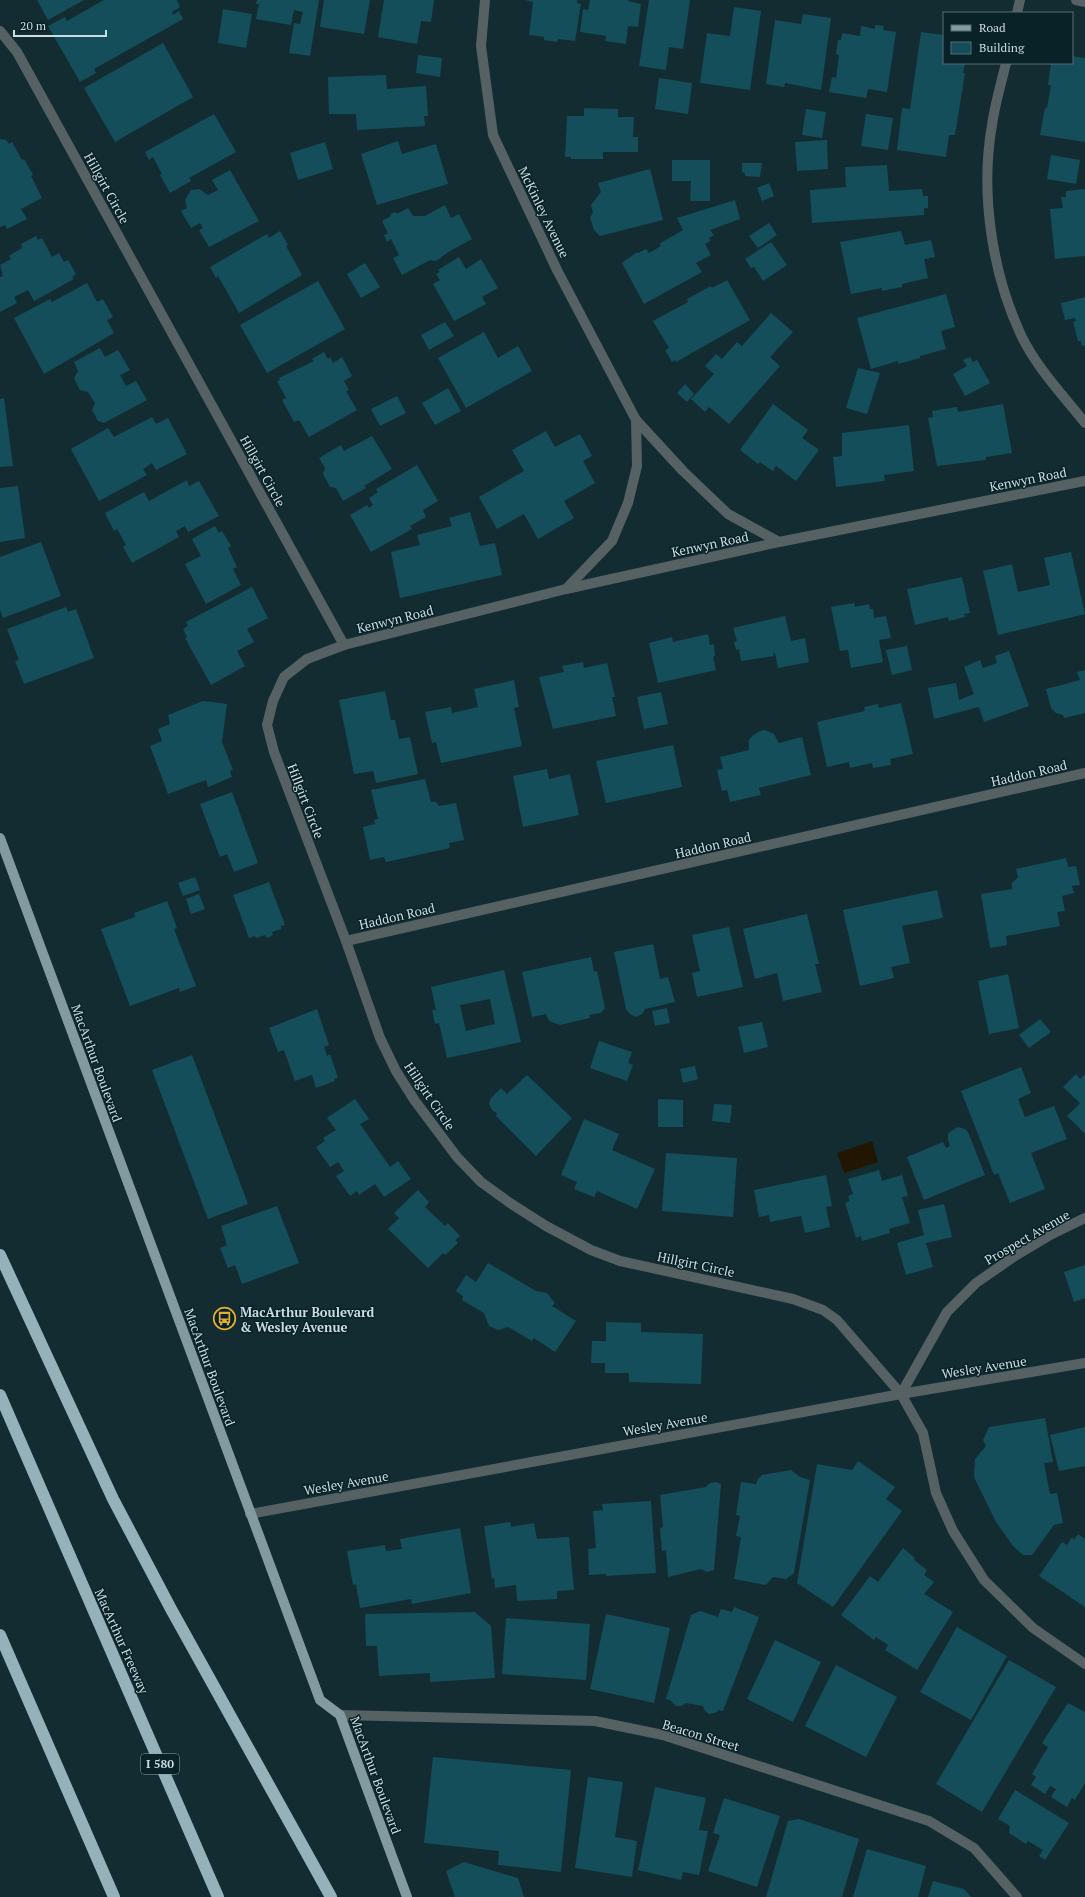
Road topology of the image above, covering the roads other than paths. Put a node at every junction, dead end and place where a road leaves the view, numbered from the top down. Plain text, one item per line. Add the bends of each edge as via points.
1 (485, 0) edge
2 (1020, 0) edge
3 (1076, 0) edge
4 (1085, 2) edge
5 (1017, 12) edge
6 (0, 31) edge
7 (1006, 64) edge
8 (636, 420) junction
9 (1085, 423) edge
10 (1085, 481) edge
11 (779, 542) junction
12 (566, 589) junction
13 (344, 645) junction
14 (1085, 773) edge
15 (0, 838) edge
16 (346, 941) junction
17 (1085, 1218) edge
18 (0, 1255) edge
19 (1085, 1364) edge
20 (901, 1394) junction
21 (0, 1396) edge
22 (250, 1514) junction
23 (0, 1635) edge
24 (1085, 1664) edge
25 (340, 1715) junction
26 (114, 1897) edge
27 (218, 1897) edge
28 (331, 1897) edge
29 (407, 1897) edge
30 (1017, 1897) edge

1 - 8 street, McKinley Avenue via 481,46 493,135 557,270
2 - 5 street
3 - 4 street
6 - 13 street, Hillgirt Circle via 17,52
7 - 9 street via 991,126 987,187 990,227 997,263 1021,336 1042,368
8 - 11 street, McKinley Avenue via 728,514
8 - 12 street, McKinley Avenue via 637,466 628,503 612,541
10 - 11 street, Kenwyn Road
11 - 12 street, Kenwyn Road
12 - 13 street, Kenwyn Road
13 - 16 street, Hillgirt Circle via 307,659 284,676 273,701 267,725 274,752
14 - 16 street, Haddon Road
15 - 22 main road, MacArthur Boulevard
16 - 20 street, Hillgirt Circle via 380,1038 396,1071 415,1101 457,1156 481,1182 546,1226 591,1250 620,1261 794,1299 823,1310 837,1320
17 - 20 street, Prospect Avenue via 1015,1256 976,1283 947,1312
18 - 28 highway via 113,1499
19 - 20 street, Wesley Avenue
20 - 22 street, Wesley Avenue
20 - 24 street, Hillgirt Circle via 923,1433 936,1493 953,1531 984,1580 1033,1628
21 - 27 highway, MacArthur Freeway / I 580
22 - 25 main road, MacArthur Boulevard via 320,1700
23 - 26 highway
25 - 29 main road, MacArthur Boulevard
25 - 30 street, Beacon Street via 595,1721 663,1735 929,1821 974,1848

